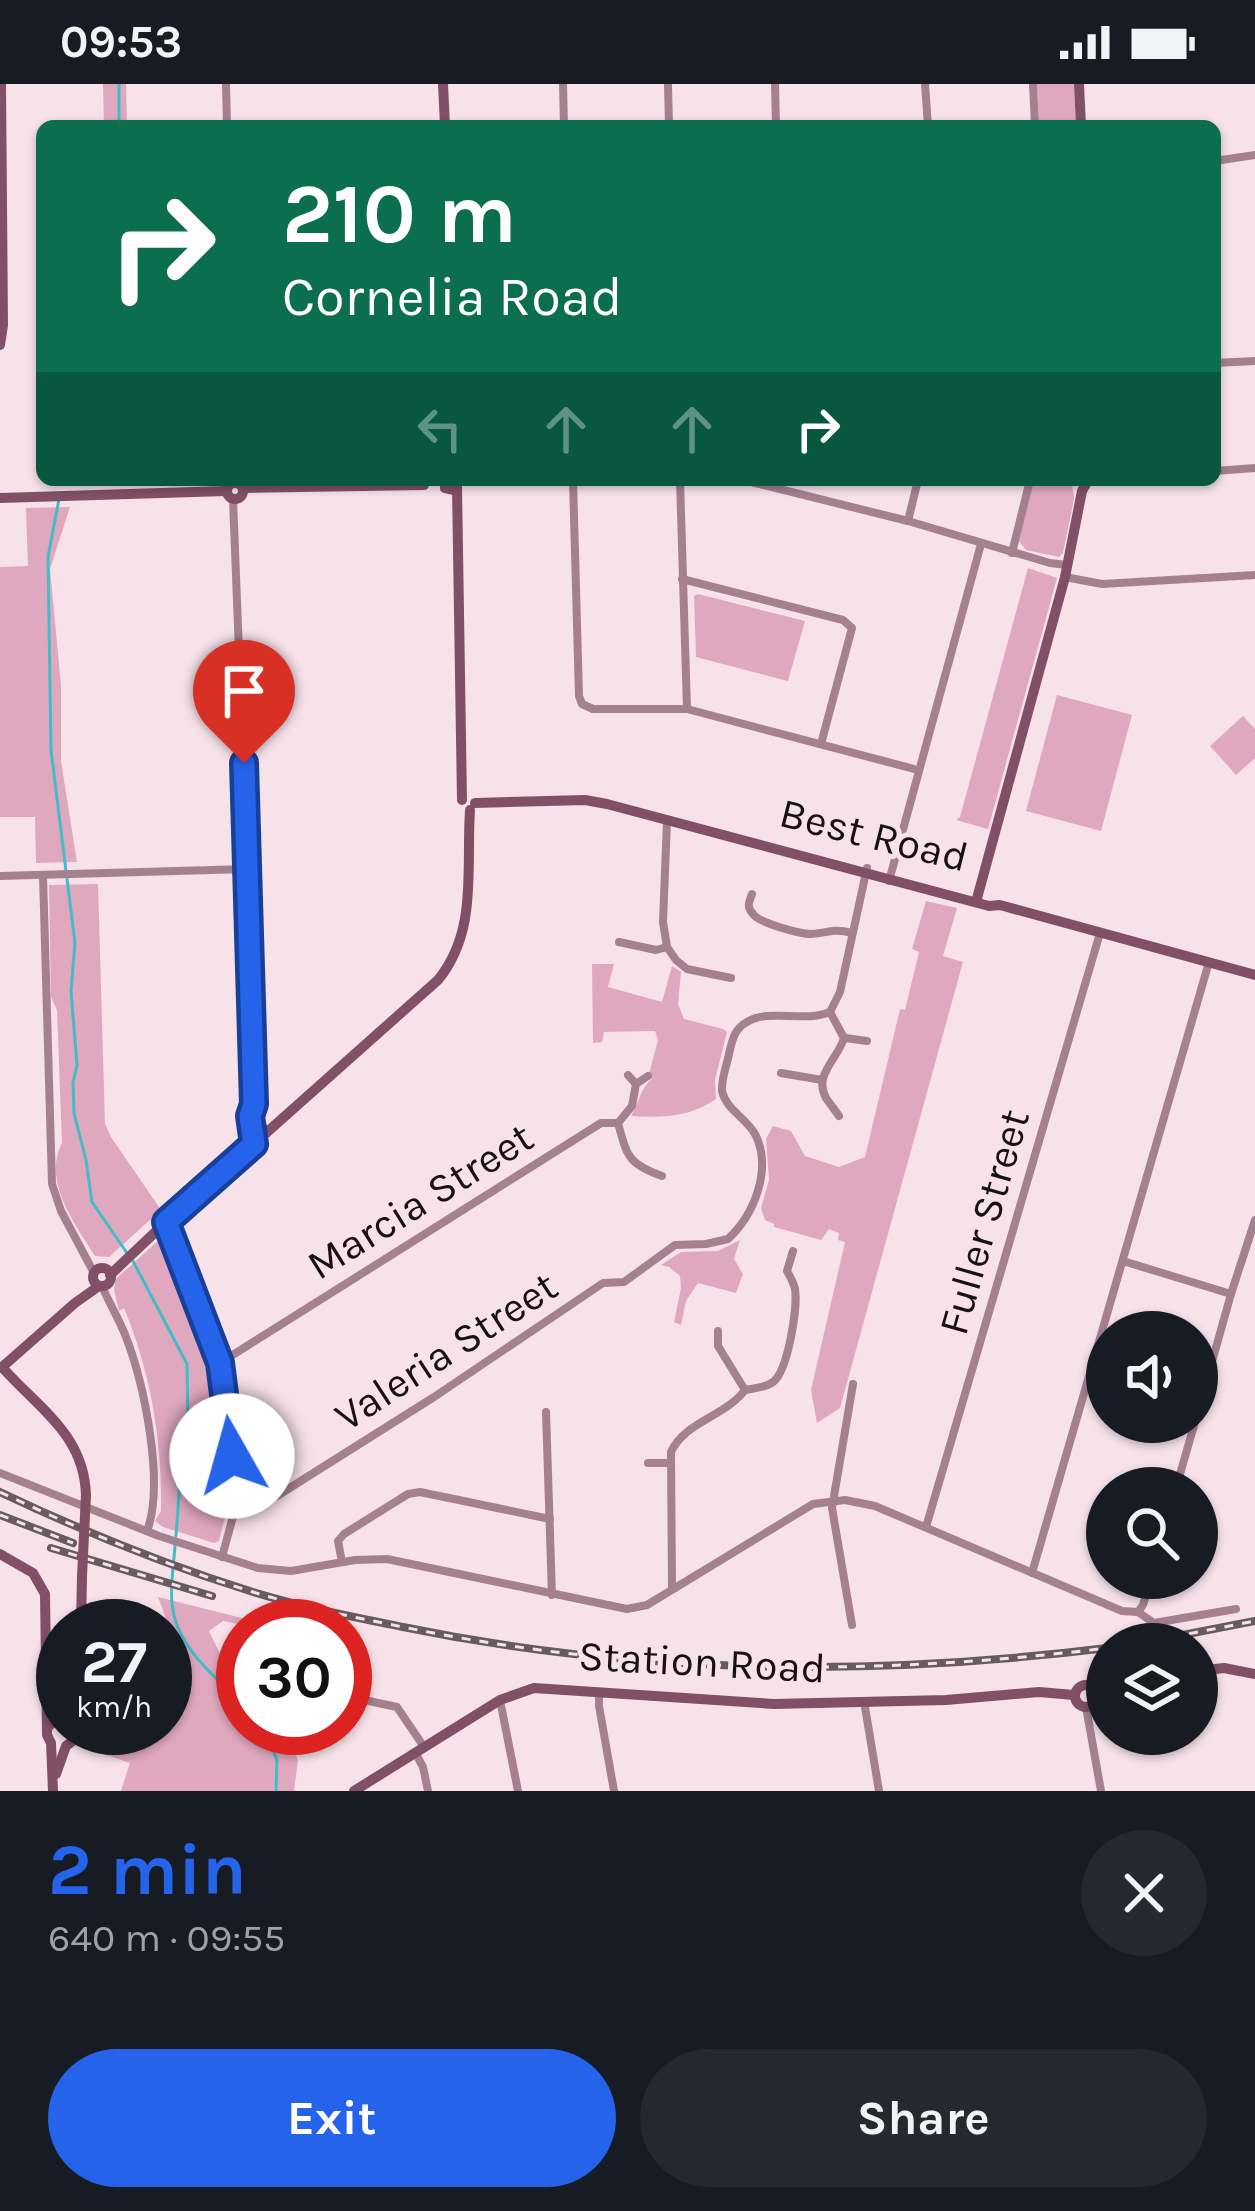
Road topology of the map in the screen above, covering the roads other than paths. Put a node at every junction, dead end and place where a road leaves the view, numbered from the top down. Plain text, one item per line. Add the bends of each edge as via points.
1 (2, 84) edge
2 (226, 84) edge
3 (443, 84) edge
4 (563, 84) edge
5 (668, 84) edge
6 (775, 84) edge
7 (926, 84) edge
8 (1033, 84) edge
9 (1079, 84) edge
10 (227, 120) edge
11 (445, 120) edge
12 (564, 120) edge
13 (669, 120) edge
14 (776, 120) edge
15 (928, 120) edge
16 (1035, 120) edge
17 (1081, 120) edge
18 (1255, 155) edge
19 (1221, 160) edge
20 (0, 345) edge
21 (1255, 361) edge
22 (1221, 363) edge
23 (1255, 468) edge
24 (1221, 471) edge
25 (361, 486) edge
26 (450, 486) edge
27 (573, 486) edge
28 (680, 486) edge
29 (765, 486) edge
30 (917, 486) edge
31 (1029, 486) edge
32 (1085, 486) edge
33 (235, 488) edge
34 (0, 498) edge
35 (908, 521) junction
36 (981, 544) junction
37 (1012, 553) junction
38 (1066, 571) junction
39 (1255, 574) edge
40 (682, 579) junction
41 (687, 710) junction
42 (821, 744) junction
43 (918, 770) junction
44 (468, 803) junction
45 (667, 819) junction
46 (247, 869) junction
47 (866, 871) junction
48 (43, 875) junction
49 (0, 876) edge
50 (890, 877) junction
51 (752, 894) dead end
52 (977, 898) junction
53 (852, 933) junction
54 (1100, 933) junction
55 (619, 942) dead end
56 (667, 947) junction
57 (1209, 962) junction
58 (1255, 975) edge
59 (730, 978) dead end
60 (830, 1012) junction
61 (844, 1038) junction
62 (867, 1041) dead end
63 (781, 1072) dead end
64 (628, 1075) dead end
65 (648, 1076) dead end
66 (822, 1080) junction
67 (637, 1084) junction
68 (254, 1104) junction
69 (839, 1116) dead end
70 (617, 1124) junction
71 (266, 1132) junction
72 (254, 1144) junction
73 (662, 1176) dead end
74 (1255, 1220) edge
75 (166, 1222) junction
76 (793, 1251) dead end
77 (1123, 1261) junction
78 (104, 1275) junction
79 (1231, 1294) junction
80 (718, 1331) dead end
81 (1218, 1340) edge
82 (220, 1363) junction
83 (1, 1368) edge
84 (853, 1384) dead end
85 (745, 1390) junction
86 (546, 1412) dead end
87 (648, 1463) dead end
88 (671, 1463) junction
89 (0, 1473) edge
90 (832, 1499) junction
91 (237, 1502) junction
92 (550, 1520) junction
93 (926, 1527) junction
94 (147, 1531) junction
95 (0, 1554) edge
96 (222, 1556) junction
97 (342, 1562) junction
98 (1032, 1573) junction
99 (673, 1589) junction
100 (553, 1595) junction
101 (45, 1599) edge
102 (82, 1599) edge
103 (1145, 1599) edge
104 (1236, 1609) dead end
105 (1138, 1612) junction
106 (852, 1625) dead end
107 (1218, 1669) edge
108 (1255, 1674) edge
109 (1086, 1684) edge
110 (599, 1692) junction
111 (1074, 1695) junction
112 (500, 1700) junction
113 (864, 1701) junction
114 (372, 1702) edge
115 (1086, 1707) edge
116 (420, 1749) junction
117 (52, 1755) edge
118 (63, 1755) edge
119 (1095, 1755) edge
120 (53, 1787) edge
121 (354, 1791) edge
122 (428, 1791) edge
123 (518, 1791) edge
124 (614, 1791) edge
125 (879, 1791) edge
126 (1101, 1791) edge

1 - 20 main road
2 - 10 street
3 - 11 main road
4 - 12 street
5 - 13 street
6 - 14 street
7 - 15 street
8 - 16 street
9 - 17 main road
18 - 19 street
21 - 22 street
23 - 24 street
25 - 33 main road
26 - 44 main road
27 - 41 street via 583,704
28 - 40 street
29 - 35 street
30 - 35 street
31 - 37 street
32 - 38 main road
33 - 34 main road
33 - 46 street
35 - 36 street
36 - 37 street
36 - 43 street
37 - 38 street
38 - 39 street via 1102,584
38 - 52 main road
40 - 41 street
40 - 42 street via 852,628
41 - 42 street
42 - 43 street
43 - 50 street
44 - 45 main road, Best Road via 585,800
44 - 71 main road via 465,928 452,963
45 - 47 main road, Best Road
45 - 56 street
46 - 48 street
46 - 68 street
47 - 50 main road, Best Road
47 - 53 street
48 - 49 street
48 - 78 street via 52,1184 86,1256
50 - 52 main road, Best Road
51 - 53 street via 750,909 766,922 810,934
52 - 54 main road, Best Road
53 - 60 street
54 - 57 main road, Best Road
54 - 93 street, Fuller Street
55 - 56 street
56 - 59 street via 687,969
57 - 58 main road, Best Road
57 - 77 street
60 - 61 street
60 - 91 street, Valeria Street via 760,1017 731,1045 722,1089 756,1136 761,1176 728,1239 675,1245 624,1282 603,1283 277,1496
61 - 62 street
61 - 66 street
63 - 66 street
64 - 67 street
65 - 67 street
66 - 69 street
67 - 70 street
68 - 71 street
68 - 72 street
70 - 73 street via 632,1162
70 - 82 street, Marcia Street via 601,1123
71 - 72 main road
72 - 75 main road
74 - 79 street
75 - 78 main road
75 - 82 street
76 - 85 street via 785,1361 778,1378
77 - 79 street
77 - 98 street
78 - 83 main road
78 - 94 street via 150,1430
79 - 81 street
80 - 85 street via 718,1346
82 - 91 street
83 - 102 main road, bridge via 81,1460
84 - 90 street
85 - 88 street via 680,1437
86 - 92 street
87 - 88 street
88 - 99 street
89 - 94 street
90 - 93 street via 875,1505
90 - 99 street via 802,1508
90 - 106 street
91 - 96 street
92 - 97 street via 408,1494 344,1534
92 - 100 street
93 - 98 street
94 - 96 street
95 - 101 main road via 32,1573
96 - 97 street via 291,1571
97 - 100 street via 387,1558
98 - 105 street
99 - 100 street via 634,1609
103 - 105 street
104 - 105 street via 1154,1623
107 - 108 main road
109 - 111 main road
110 - 112 main road, Station Road via 534,1688
110 - 113 main road, Station Road via 773,1704
110 - 124 street
111 - 113 main road, Station Road
111 - 115 main road
112 - 116 main road, Station Road
112 - 123 street
113 - 125 street
114 - 116 street via 398,1707
116 - 121 main road, Station Road
116 - 122 street
117 - 120 main road
118 - 120 main road
119 - 126 street

